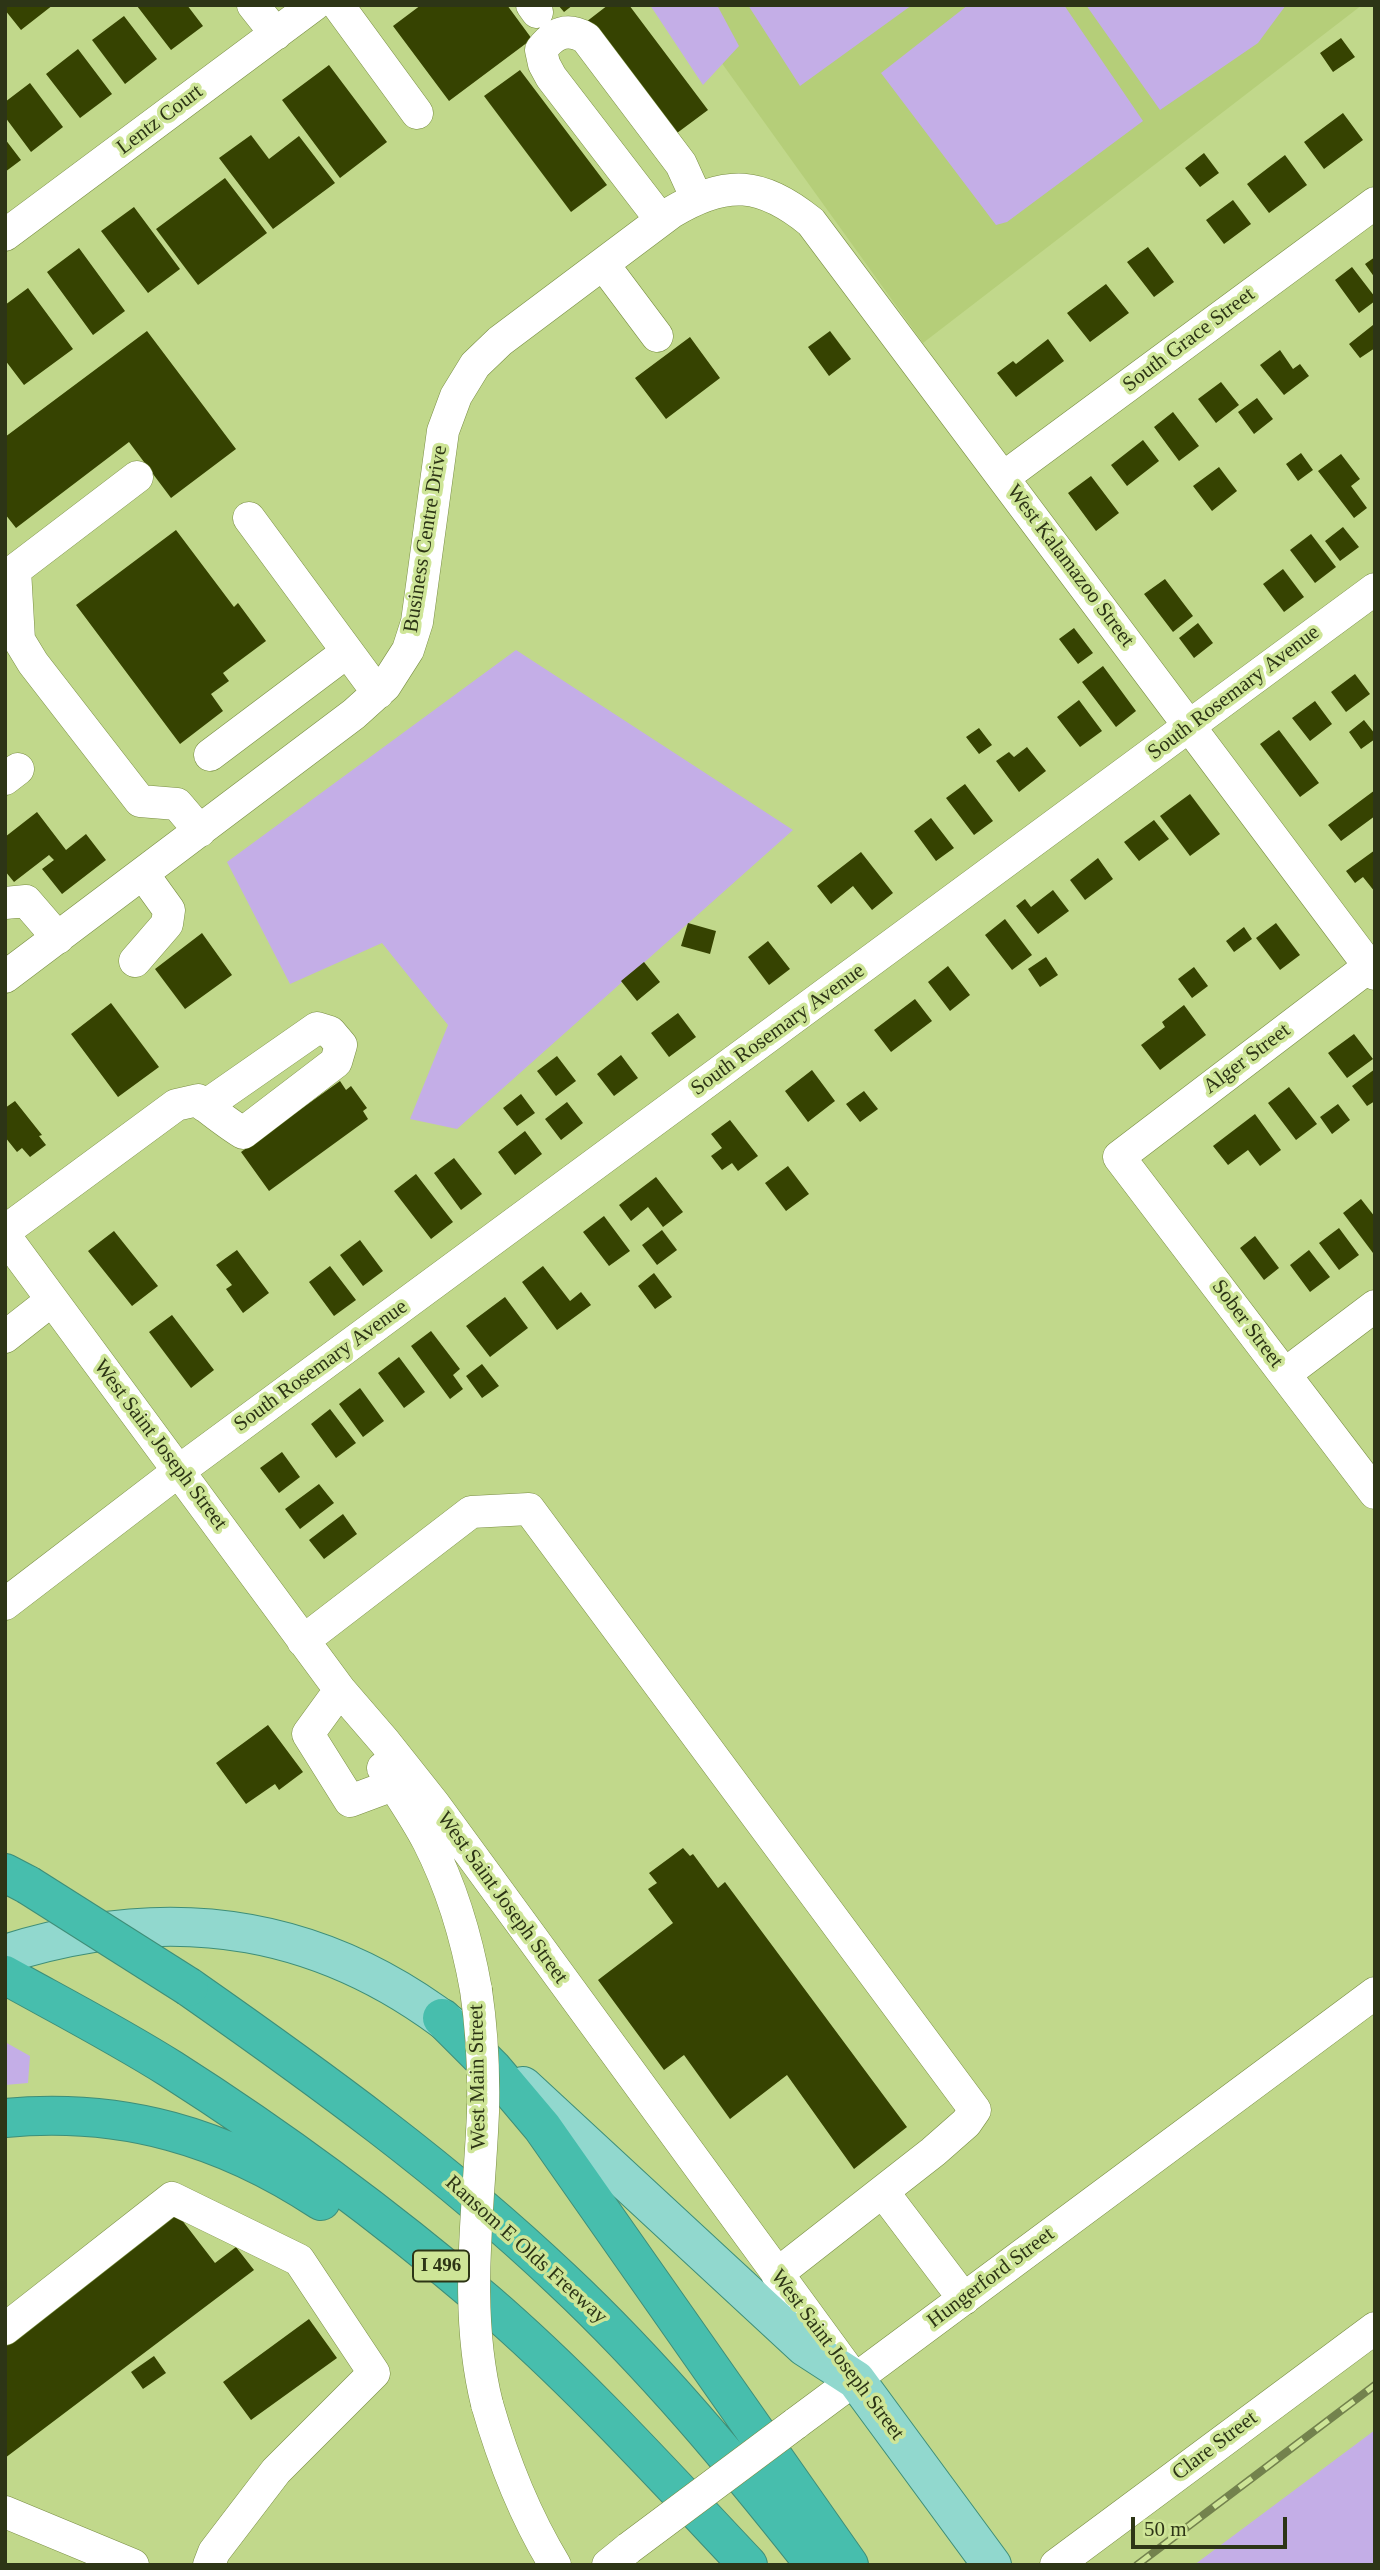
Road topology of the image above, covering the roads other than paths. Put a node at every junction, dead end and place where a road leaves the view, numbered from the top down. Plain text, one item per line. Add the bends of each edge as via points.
1 (253, 5) edge
2 (314, 5) edge
3 (338, 5) edge
4 (276, 34) junction
5 (416, 113) dead end
6 (741, 188) joint
7 (696, 197) junction
8 (1375, 203) edge
9 (661, 220) junction
10 (5, 235) edge
11 (603, 264) junction
12 (657, 336) dead end
13 (137, 477) dead end
14 (1004, 477) junction
15 (248, 519) dead end
16 (1375, 589) edge
17 (347, 652) junction
18 (378, 693) junction
19 (1189, 727) junction
20 (210, 755) dead end
21 (200, 831) junction
22 (143, 874) junction
23 (5, 903) edge
24 (58, 938) junction
25 (135, 961) dead end
26 (1373, 967) edge
27 (5, 977) edge
28 (205, 1106) dead end
29 (1119, 1157) joint
30 (5, 1234) edge
31 (52, 1300) junction
32 (1375, 1306) edge
33 (5, 1337) edge
34 (1285, 1374) junction
35 (180, 1471) junction
36 (1375, 1493) edge
37 (5, 1604) edge
38 (303, 1641) junction
39 (340, 1690) junction
40 (393, 1785) junction
41 (16, 1879) edge
42 (5, 1954) edge
43 (5, 1975) edge
44 (1369, 2008) edge
45 (442, 2018) junction
46 (5, 2118) edge
47 (883, 2192) junction
48 (777, 2274) junction
49 (964, 2299) junction
50 (1375, 2328) edge
51 (5, 2329) edge
52 (856, 2380) junction
53 (643, 2455) junction
54 (5, 2512) edge
55 (619, 2556) edge
56 (133, 2565) edge
57 (209, 2565) edge
58 (555, 2565) edge
59 (748, 2565) edge
60 (815, 2565) edge
61 (849, 2565) edge
62 (992, 2565) edge
63 (1056, 2565) edge

1 - 4 street
2 - 4 street, Lentz Court
3 - 5 street
4 - 10 street, Lentz Court
6 - 7 street, Business Centre Drive
6 - 14 street, West Kalamazoo Street via 789,204 811,222
7 - 9 street, Business Centre Drive
7 - 9 street via 681,164 586,38 574,31 547,41 541,50 551,77
8 - 14 street, South Grace Street
9 - 11 street, Business Centre Drive
11 - 12 street
11 - 18 street, Business Centre Drive via 500,341 475,365 456,396 437,461 417,622 408,650
13 - 21 street via 15,569 19,640 140,801 177,804
14 - 19 street, West Kalamazoo Street
15 - 17 street
16 - 19 street, South Rosemary Avenue
17 - 18 street
17 - 20 street
18 - 21 street, Business Centre Drive
19 - 26 street, West Kalamazoo Street
19 - 35 street, South Rosemary Avenue
21 - 22 street, Business Centre Drive
22 - 24 street, Business Centre Drive
22 - 25 street via 169,910 167,924
23 - 24 street via 26,901
24 - 27 street, Business Centre Drive
26 - 29 street, Alger Street
28 - 30 street via 198,1100 176,1105
29 - 34 street, Sober Street
30 - 31 street, West Saint Joseph Street
31 - 33 street
31 - 35 street, West Saint Joseph Street
32 - 34 street
34 - 36 street, Sober Street
35 - 37 street, South Rosemary Avenue
35 - 38 street, West Saint Joseph Street
38 - 39 street, West Saint Joseph Street
38 - 47 street via 471,1512 529,1509 975,2110 966,2123
39 - 40 street, West Main Street
39 - 40 street via 307,1734 350,1801
39 - 48 street, West Saint Joseph Street via 434,1804
40 - 58 street, West Main Street, bridge via 429,1843 466,1940 481,2039 483,2111 474,2274 478,2364 515,2486
41 - 60 highway, Ransom E Olds Freeway, bridge via 189,1987 366,2113 463,2192 561,2278 665,2386
42 - 45 main road via 117,1930 158,1926 228,1929 293,1943 343,1962 396,1987
43 - 53 highway, I 496 via 172,2070 346,2191 486,2302
44 - 49 street, Hungerford Street
45 - 52 main road via 559,2118 805,2347
45 - 61 highway via 542,2127
46 - 53 highway via 68,2116 141,2124 209,2142 269,2169 399,2257
47 - 48 street
47 - 49 street
48 - 52 street, West Saint Joseph Street
49 - 52 street, Hungerford Street
50 - 63 street, Clare Street
51 - 57 street via 172,2198 299,2260 374,2373 276,2471
52 - 55 street, Hungerford Street, bridge
52 - 62 main road, West Saint Joseph Street
53 - 59 highway, I 496
54 - 56 street

